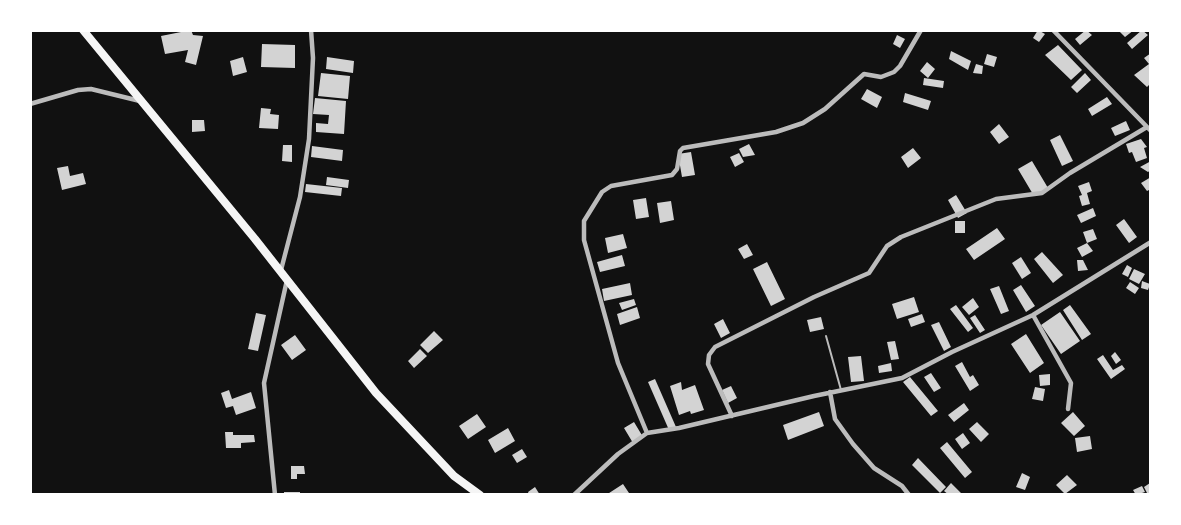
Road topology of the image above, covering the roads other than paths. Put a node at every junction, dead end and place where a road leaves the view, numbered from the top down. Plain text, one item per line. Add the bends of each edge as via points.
1 (83, 30) edge
2 (311, 30) edge
3 (921, 30) edge
4 (1053, 30) edge
5 (140, 101) junction
6 (30, 104) edge
7 (1149, 129) edge
8 (1151, 242) edge
9 (281, 272) junction
10 (287, 280) junction
11 (1033, 315) junction
12 (826, 336) dead end
13 (841, 390) junction
14 (830, 392) junction
15 (1068, 409) dead end
16 (732, 416) junction
17 (647, 433) junction
18 (275, 495) edge
19 (480, 495) edge
20 (574, 495) edge
21 (909, 495) edge

1 - 5 highway
2 - 9 street via 309,139 300,197
3 - 17 street via 894,72 881,77 864,74 803,123 776,132 683,148 672,175 611,186 602,192 584,221 584,240 618,363
4 - 7 street
5 - 6 street via 91,89
5 - 9 highway
7 - 16 street via 1042,193 996,199 902,237 886,246 869,273 715,347 708,364
8 - 11 street
9 - 10 highway
10 - 18 street via 264,383
10 - 19 highway via 376,393 454,476
11 - 13 street via 902,378
11 - 15 street via 1071,383
12 - 13 lane
13 - 14 street
14 - 16 street
14 - 21 street via 835,419 853,444 874,468
16 - 17 street
17 - 20 street

